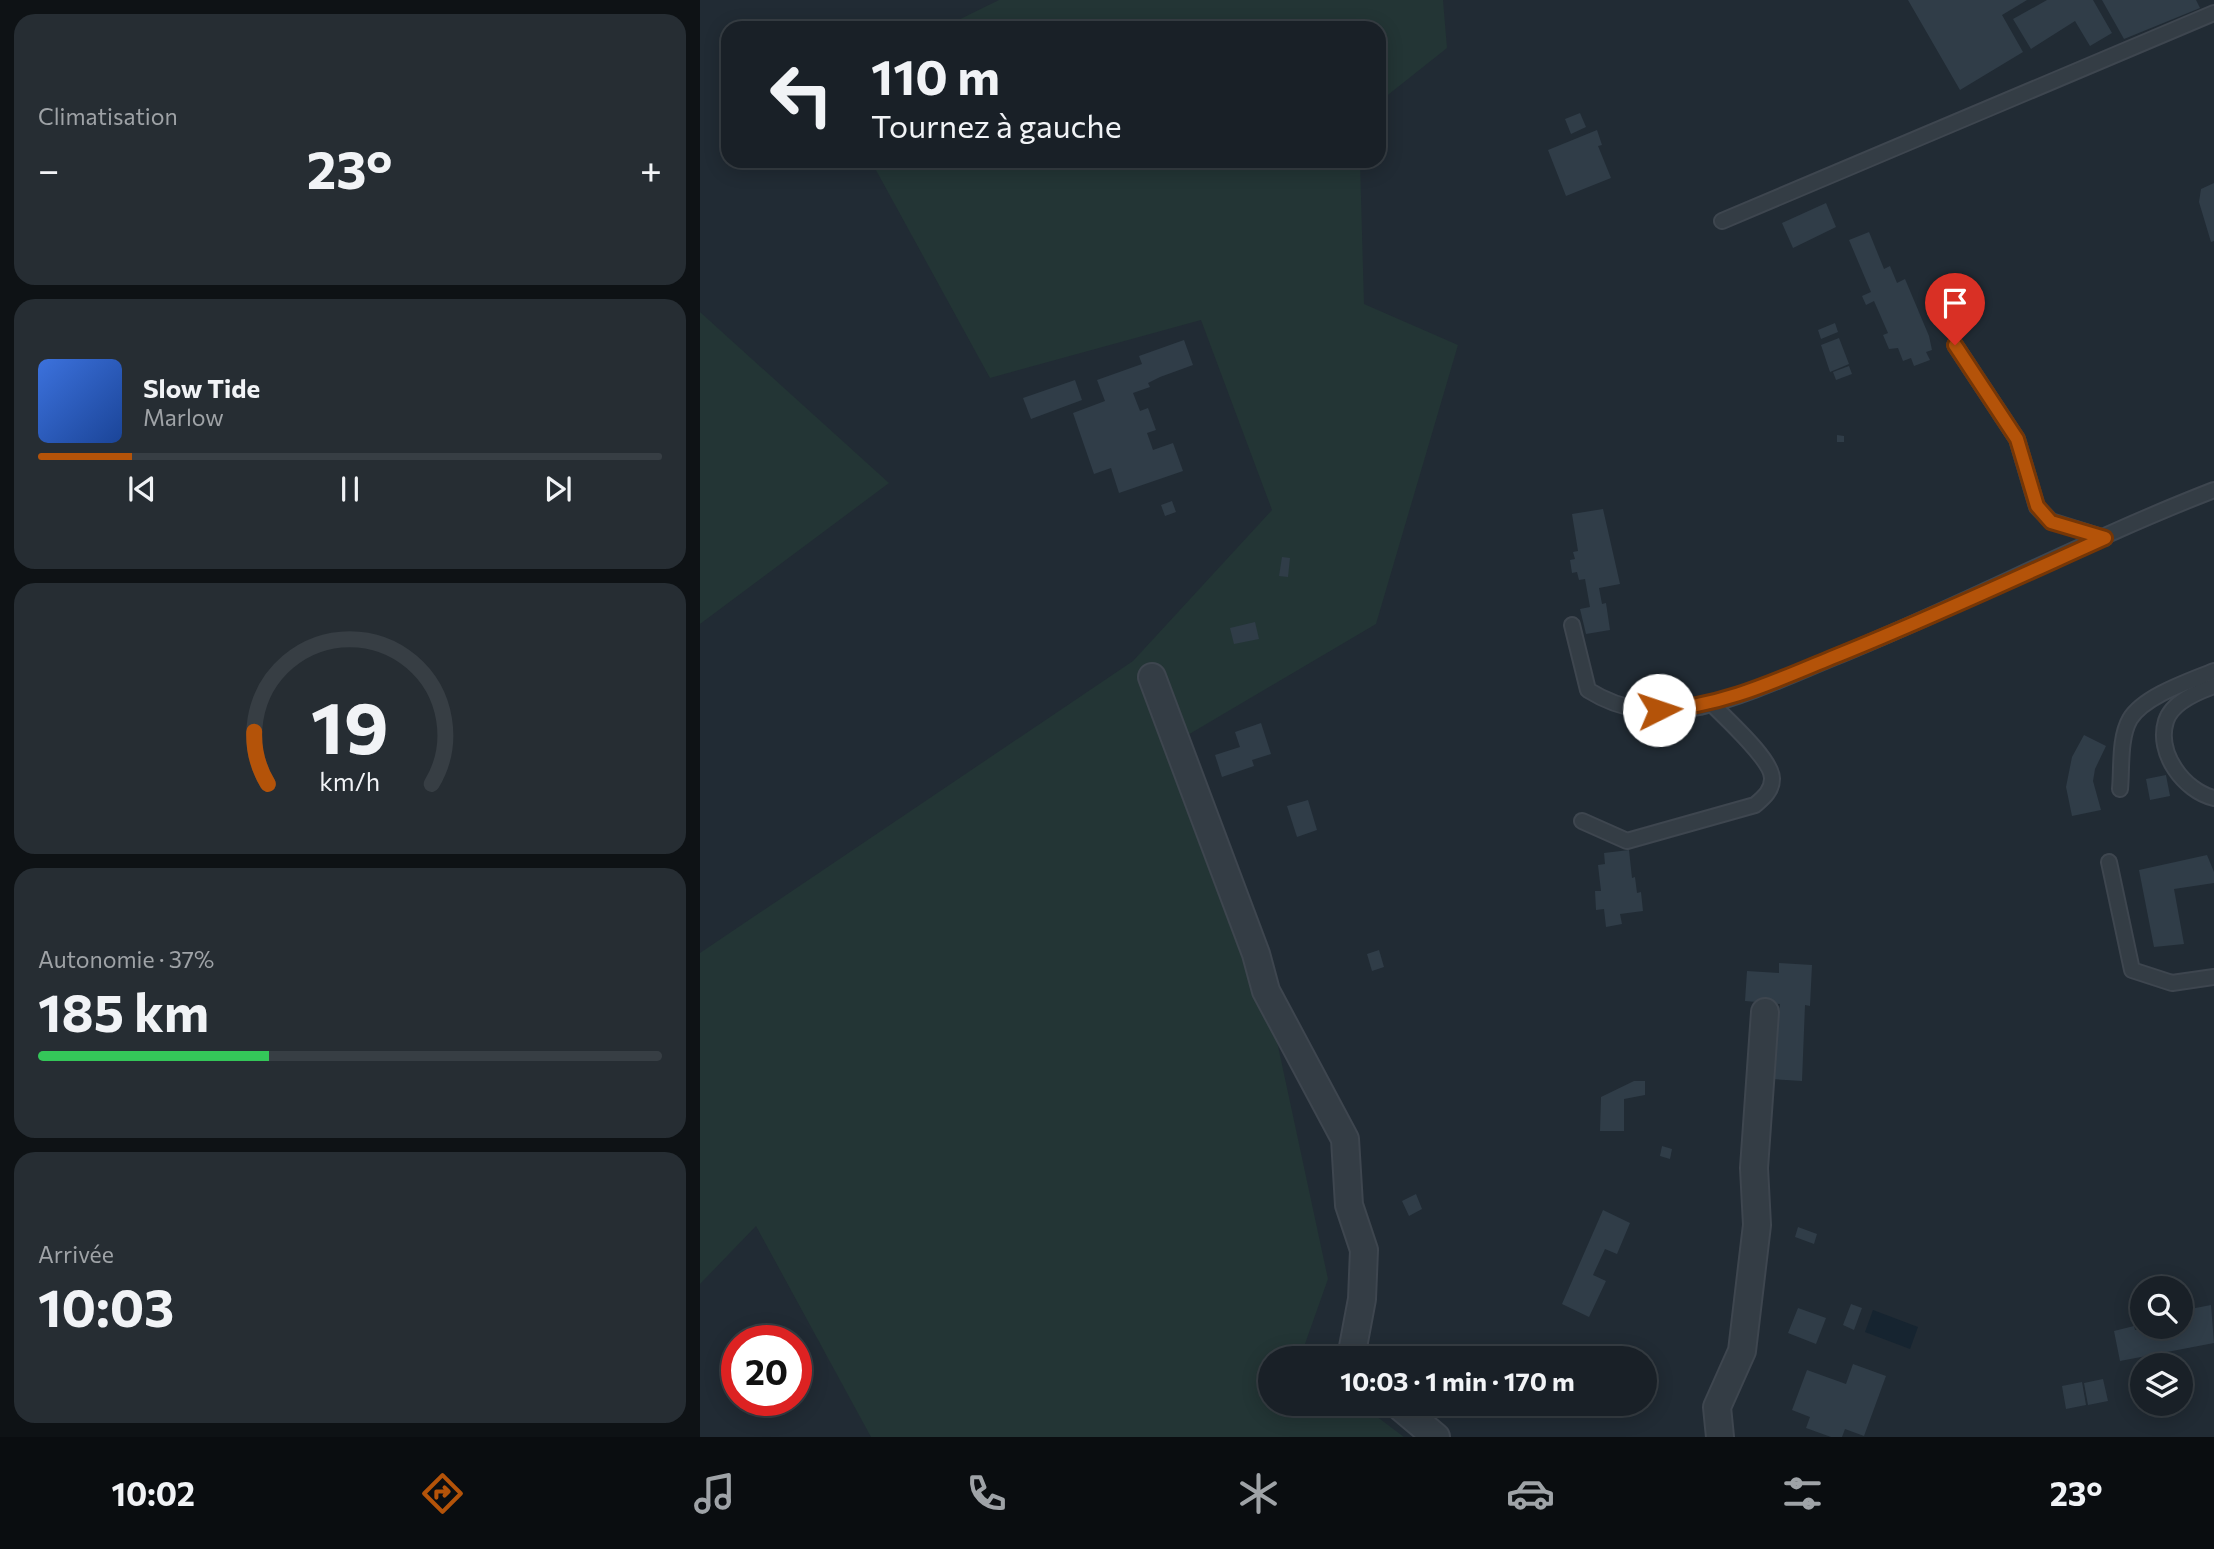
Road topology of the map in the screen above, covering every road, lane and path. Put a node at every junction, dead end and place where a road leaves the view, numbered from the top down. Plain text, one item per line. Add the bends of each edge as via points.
1 (2214, 13) edge
2 (1722, 221) dead end
3 (1955, 345) dead end
4 (2214, 490) edge
5 (2105, 538) junction
6 (1572, 625) dead end
7 (2214, 671) edge
8 (1152, 677) dead end
9 (2214, 686) edge
10 (1711, 704) junction
11 (2120, 789) dead end
12 (2214, 798) edge
13 (1582, 821) dead end
14 (2109, 862) dead end
15 (2214, 976) edge
16 (1765, 1012) dead end
17 (1353, 1346) edge
18 (1412, 1416) edge
19 (1436, 1437) edge
20 (1720, 1437) edge

1 - 2 lane
3 - 5 lane via 2017,439 2037,506 2051,522
4 - 5 lane
5 - 10 lane via 1913,625
6 - 10 lane via 1588,690 1612,706 1639,711
7 - 11 lane via 2157,696 2130,719
8 - 17 street via 1266,991 1345,1139 1349,1205 1364,1250 1362,1299
9 - 12 lane via 2179,703 2166,720 2166,746 2175,771
10 - 13 lane via 1766,762 1773,778 1768,794 1755,805 1627,841
14 - 15 lane via 2132,970 2172,983
16 - 20 street via 1754,1168 1757,1226 1742,1351 1717,1408
18 - 19 street

